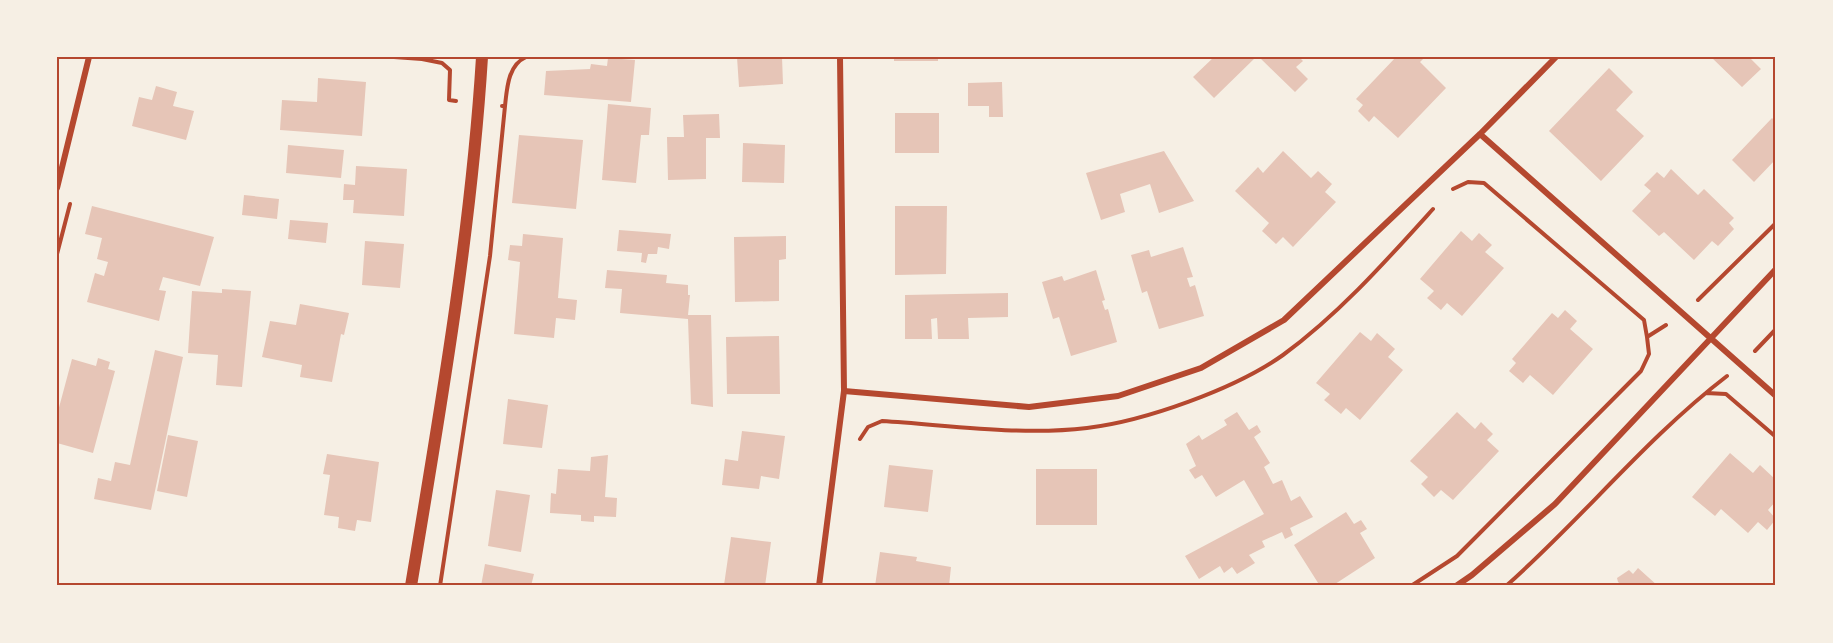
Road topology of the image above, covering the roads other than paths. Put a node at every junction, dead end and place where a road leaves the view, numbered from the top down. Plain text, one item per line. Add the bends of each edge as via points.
1 (89, 57) edge
2 (482, 57) edge
3 (840, 57) edge
4 (1556, 57) edge
5 (1480, 134) junction
6 (57, 189) edge
7 (1776, 270) edge
8 (1710, 338) junction
9 (844, 391) junction
10 (1776, 396) edge
11 (411, 586) edge
12 (819, 586) edge
13 (1456, 586) edge

1 - 6 street
2 - 11 main road via 457,291
3 - 9 street
4 - 5 street
5 - 8 street
5 - 9 street via 1284,320 1201,368 1118,396 1029,407
7 - 8 street
8 - 10 street
8 - 13 street via 1556,504
9 - 12 street

